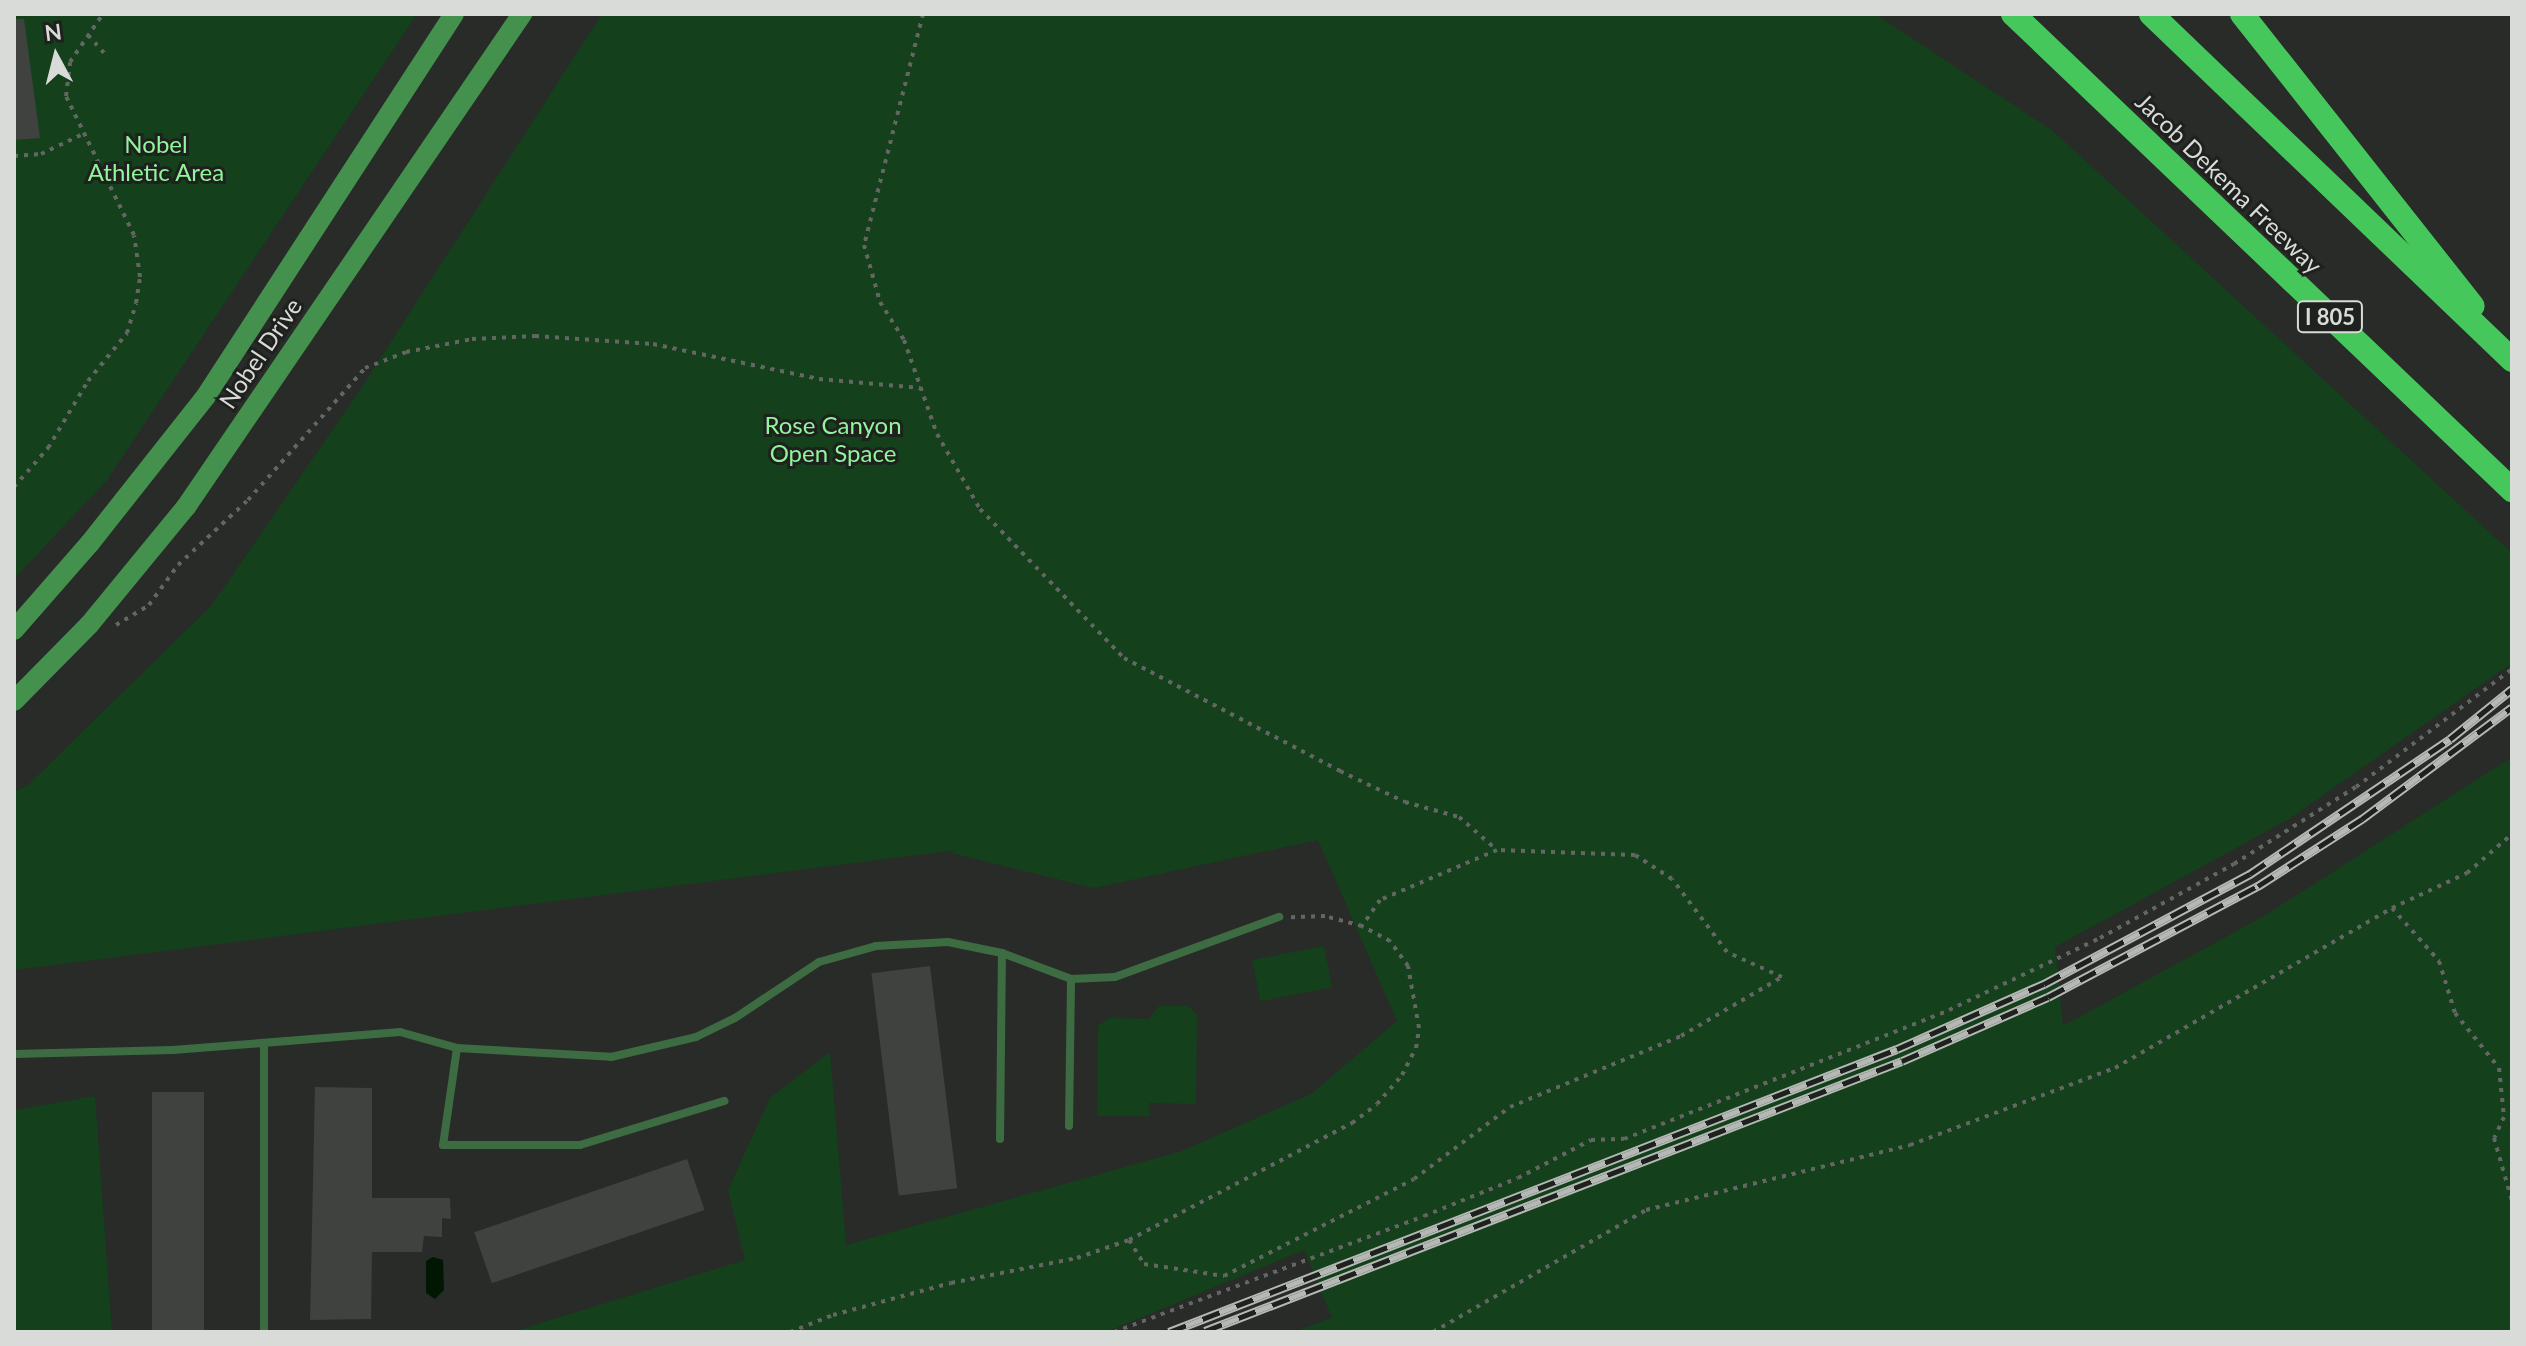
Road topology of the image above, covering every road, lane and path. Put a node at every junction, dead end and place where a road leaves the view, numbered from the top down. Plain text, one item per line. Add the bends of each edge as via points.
1 (103, 14) edge
2 (454, 14) edge
3 (522, 14) edge
4 (923, 14) edge
5 (2013, 14) edge
6 (2151, 14) edge
7 (2242, 14) edge
8 (88, 35) junction
9 (108, 57) dead end
10 (83, 134) junction
11 (14, 156) edge
12 (2512, 357) edge
13 (921, 388) junction
14 (14, 487) edge
15 (2512, 490) edge
16 (89, 625) junction
17 (14, 630) edge
18 (2512, 669) edge
19 (14, 701) edge
20 (2512, 834) edge
21 (1497, 850) junction
22 (2392, 908) junction
23 (1279, 917) joint
24 (1362, 926) junction
25 (1002, 953) junction
26 (1071, 979) junction
27 (264, 1044) junction
28 (457, 1048) junction
29 (14, 1054) edge
30 (724, 1101) dead end
31 (1069, 1126) dead end
32 (1000, 1139) dead end
33 (2512, 1201) edge
34 (1129, 1240) junction
35 (264, 1332) edge
36 (790, 1332) edge
37 (1114, 1332) edge
38 (1433, 1332) edge

1 - 8 path
2 - 17 main road, Nobel Drive via 206,396
3 - 16 main road, Nobel Drive via 186,507
4 - 13 path via 864,245 880,302 904,340
5 - 15 highway, Jacob Dekema Freeway / I 805
6 - 12 highway
7 - 12 highway
8 - 9 path
8 - 10 path via 66,77 70,111
10 - 11 path via 41,154
10 - 14 path via 134,235 140,277 136,303 127,333 88,381 48,448
13 - 16 path via 819,379 653,344 535,336 472,339 406,352 365,368 334,398 248,500 178,565 149,605 125,622 101,629
13 - 21 path via 937,434 980,509 1124,658 1392,796 1459,817
16 - 19 main road, Nobel Drive
18 - 37 path via 2356,787 2234,864 2100,938 1949,1010 1624,1139 1591,1140 1491,1189
20 - 22 path via 2467,873
21 - 24 path via 1380,900
21 - 34 path via 1635,855 1672,879 1727,952 1782,977 1681,1036 1510,1107 1414,1179 1224,1276 1144,1264
22 - 33 path via 2439,961 2455,1013 2499,1068 2504,1117 2494,1138
22 - 38 path via 2115,1068 1910,1145 1646,1210
23 - 24 path via 1325,916
23 - 26 lane via 1115,977
24 - 34 path via 1390,941 1414,985 1419,1028 1402,1075 1352,1123
25 - 26 lane
25 - 28 lane via 948,942 876,946 819,962 735,1018 696,1037 611,1057
25 - 32 lane
26 - 31 lane
27 - 28 lane via 400,1032
27 - 29 lane
27 - 35 lane
28 - 30 lane via 443,1145 580,1145
34 - 36 path via 1077,1258 951,1283 833,1315

